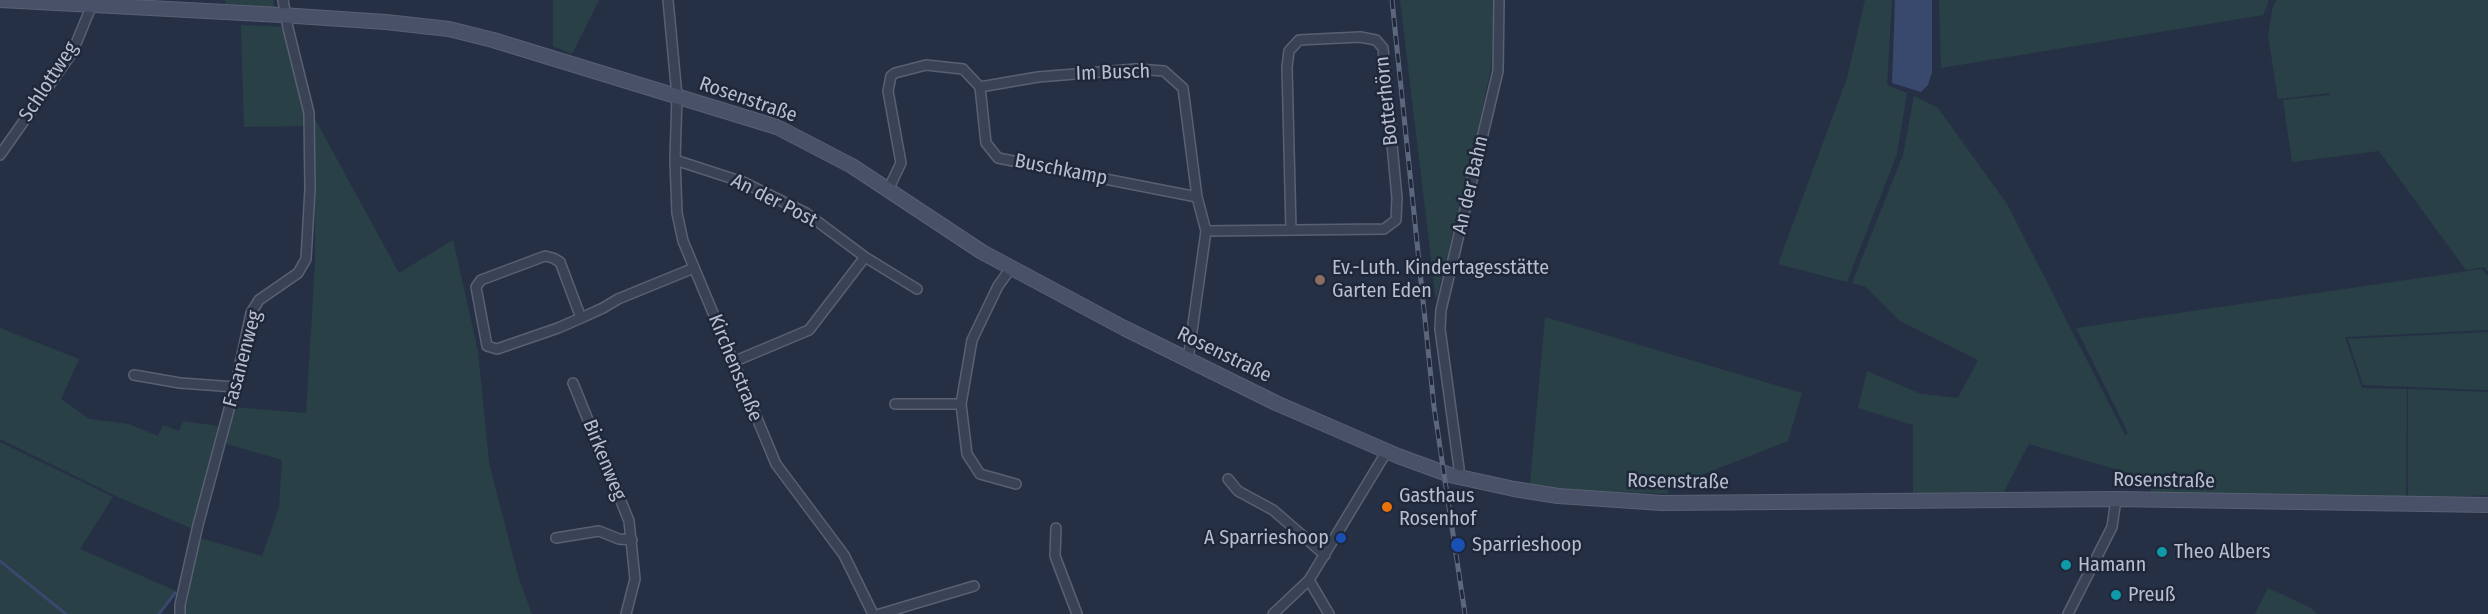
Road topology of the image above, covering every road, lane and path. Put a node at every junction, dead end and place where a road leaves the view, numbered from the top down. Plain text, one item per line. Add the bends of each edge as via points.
1 (0, 0) edge
2 (284, 0) edge
3 (668, 0) edge
4 (1499, 0) edge
5 (92, 5) junction
6 (286, 15) junction
7 (980, 87) junction
8 (677, 96) junction
9 (0, 155) edge
10 (675, 160) junction
11 (888, 190) junction
12 (1197, 197) junction
13 (1292, 230) junction
14 (1206, 231) junction
15 (865, 257) junction
16 (694, 268) junction
17 (1011, 268) junction
18 (917, 290) dead end
19 (581, 318) junction
20 (1188, 360) junction
21 (732, 362) junction
22 (134, 375) dead end
23 (573, 382) dead end
24 (236, 387) junction
25 (895, 404) dead end
26 (961, 404) junction
27 (1387, 451) junction
28 (1458, 477) junction
29 (1228, 479) dead end
30 (1016, 484) dead end
31 (2116, 499) junction
32 (2488, 505) edge
33 (1056, 528) dead end
34 (556, 538) dead end
35 (632, 540) junction
36 (1324, 555) junction
37 (1309, 580) junction
38 (974, 586) dead end
39 (2071, 613) edge
40 (180, 614) edge
41 (626, 614) edge
42 (873, 614) edge
43 (880, 614) edge
44 (1077, 614) edge
45 (1273, 614) edge
46 (1329, 614) edge

1 - 5 main road, Rosenstraße
2 - 6 street, Fasanenweg
3 - 8 street, Kirchenstraße
4 - 28 street, An der Bahn via 1498,71 1441,310
5 - 6 main road, Rosenstraße
5 - 9 street, Schlottweg via 72,53
6 - 8 main road, Rosenstraße via 449,29
6 - 24 street, Fasanenweg via 309,112 306,259 298,273 259,300 251,312
7 - 11 street via 963,69 926,65 891,76 888,91 901,163
7 - 12 street, Buschkamp via 986,143 998,158
7 - 12 street, Im Busch via 1038,77 1136,69 1164,71 1183,88
8 - 10 street, Kirchenstraße
8 - 11 main road, Rosenstraße via 777,127 852,166
10 - 15 street, An der Post via 743,182 806,213
10 - 16 street, Kirchenstraße via 677,213
11 - 17 main road, Rosenstraße
12 - 14 street, Im Busch
13 - 13 street, Botterhörn via 1383,230 1396,220 1383,48 1376,40 1299,40 1289,51
13 - 14 street, Botterhörn
14 - 20 street, Im Busch
15 - 18 street, An der Post
15 - 21 street via 809,330
16 - 19 street via 618,298
16 - 21 street, Kirchenstraße
17 - 20 main road, Rosenstraße
17 - 26 street via 972,340
19 - 19 street via 497,349 487,346 476,287 481,279 545,256 553,258 560,262
20 - 27 main road, Rosenstraße
21 - 42 street, Kirchenstraße via 776,464 844,555
22 - 24 street
23 - 35 street, Birkenweg via 629,521
24 - 40 street, Fasanenweg via 198,525
25 - 26 street
26 - 30 street via 967,454 980,474
27 - 28 main road, Rosenstraße
27 - 36 street
28 - 31 main road, Rosenstraße via 1558,496 1662,503
29 - 36 street via 1238,491 1273,510
31 - 32 main road, Rosenstraße
31 - 39 street via 2112,527
33 - 44 street via 1055,556
34 - 35 street, Birkenweg via 599,531
35 - 41 street, Birkenweg via 635,579
36 - 37 street
37 - 45 street
37 - 46 street
38 - 43 street

